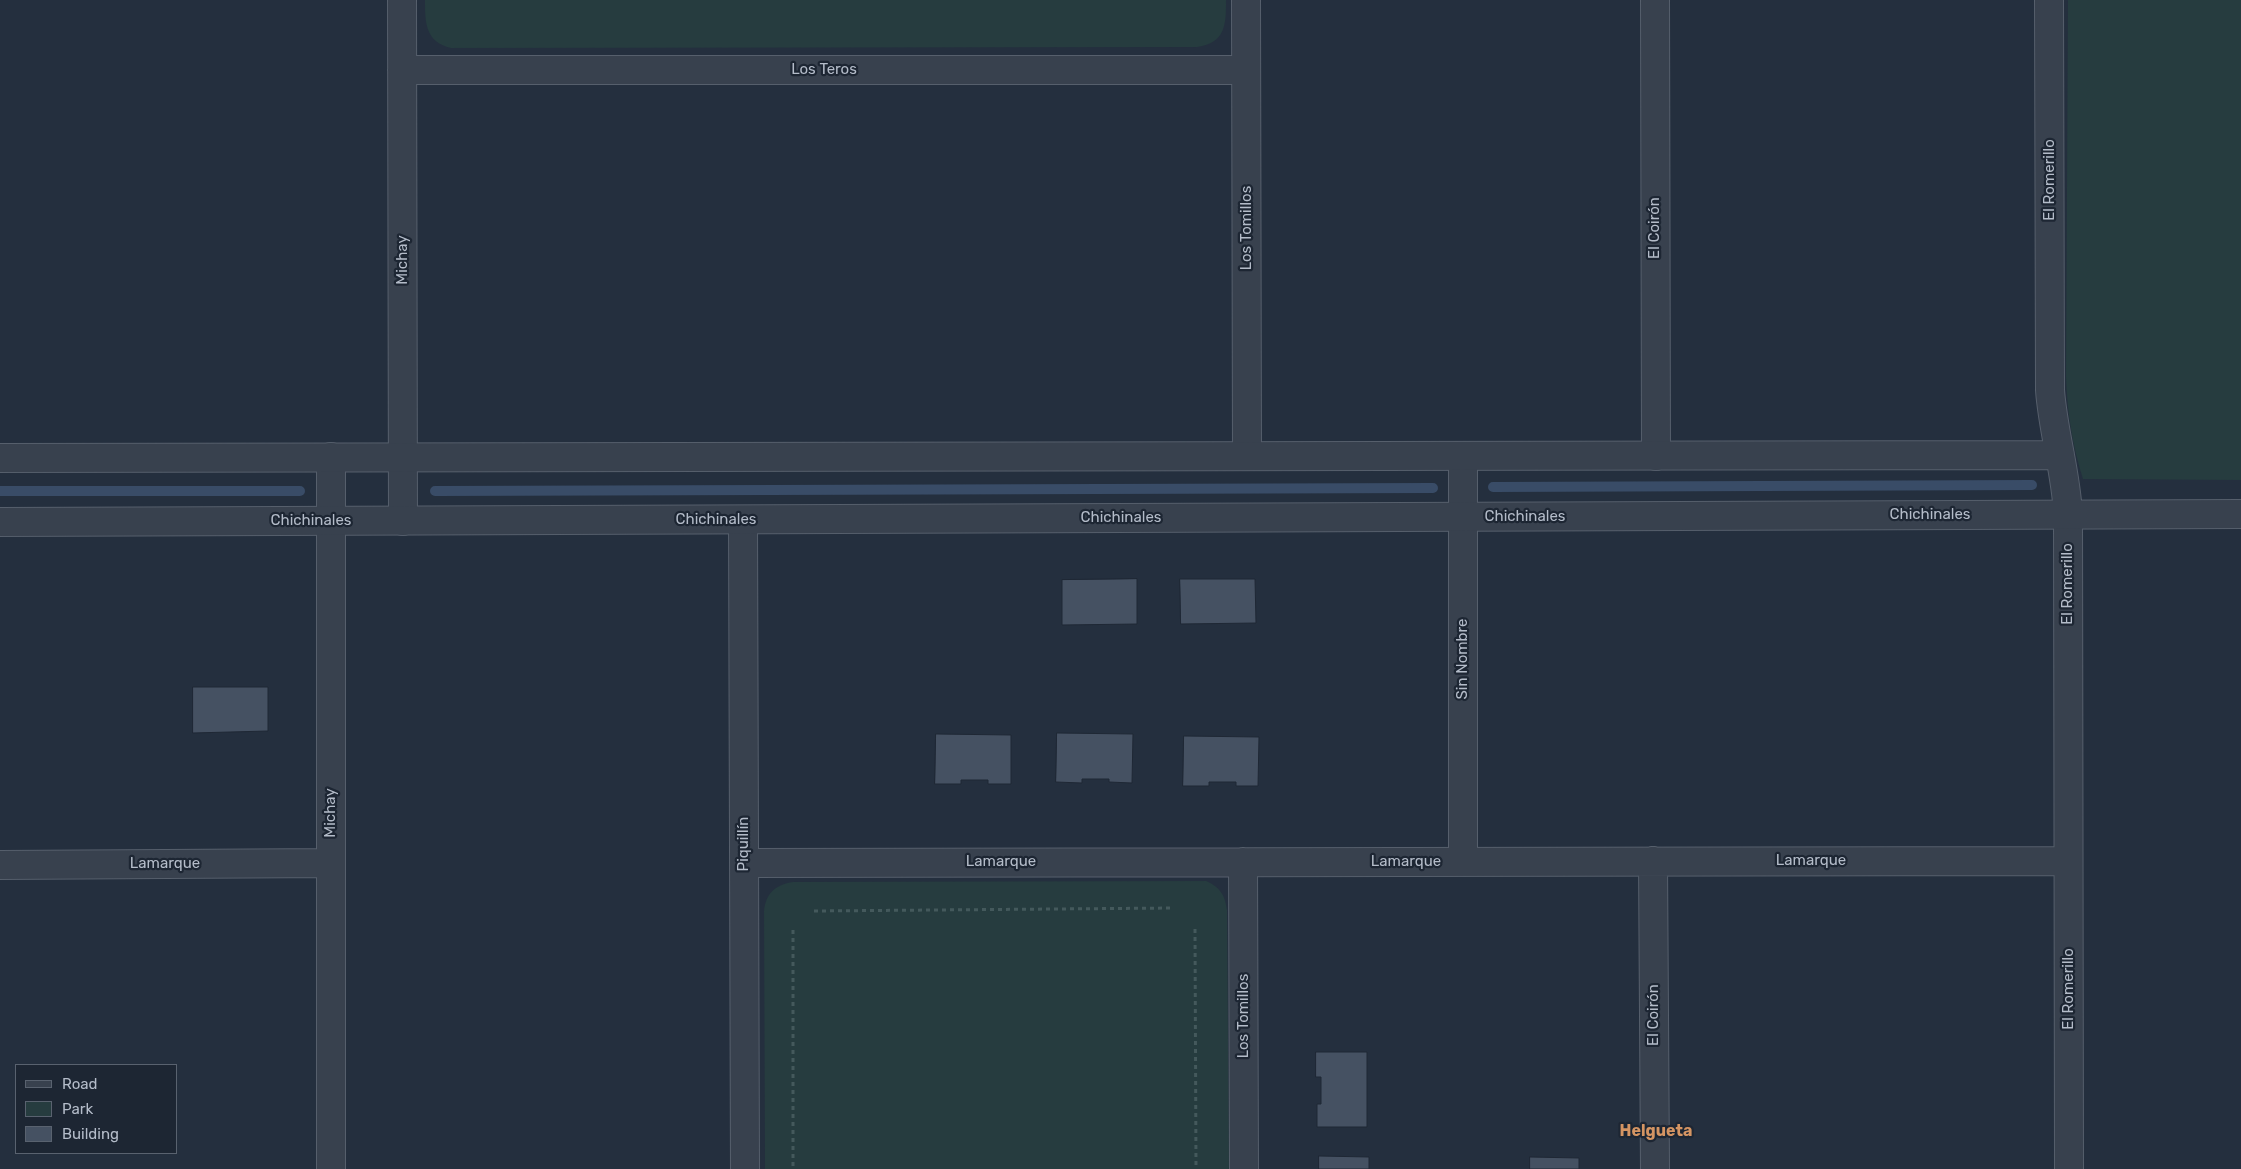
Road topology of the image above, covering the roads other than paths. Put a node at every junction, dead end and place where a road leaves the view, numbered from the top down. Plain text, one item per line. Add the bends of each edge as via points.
1 (402, 0) edge
2 (1246, 0) edge
3 (1654, 0) edge
4 (2049, 0) edge
5 (402, 70) junction
6 (1246, 70) junction
7 (1247, 456) junction
8 (1463, 456) junction
9 (1656, 456) junction
10 (2060, 456) junction
11 (331, 457) junction
12 (403, 457) junction
13 (0, 458) edge
14 (2068, 514) junction
15 (2241, 514) edge
16 (1463, 517) junction
17 (743, 520) junction
18 (331, 521) junction
19 (403, 521) junction
20 (0, 522) edge
21 (2068, 861) junction
22 (1244, 862) junction
23 (1463, 862) junction
24 (1653, 862) junction
25 (331, 863) junction
26 (744, 863) junction
27 (0, 865) edge
28 (330, 1169) edge
29 (745, 1169) edge
30 (1244, 1169) edge
31 (1655, 1169) edge
32 (2070, 1169) edge

1 - 5 street, Michay
2 - 6 street, Los Tomillos
3 - 9 street, El Coirón
4 - 10 street, El Romerillo via 2050,390
5 - 6 street, Los Teros
5 - 12 street, Michay
6 - 7 street, Los Tomillos
7 - 8 street
7 - 12 street
8 - 9 street
8 - 16 street, Sin Nombre
9 - 10 street
10 - 14 street, El Romerillo
11 - 12 street
11 - 13 street
11 - 18 street, Michay
12 - 19 street, Michay
14 - 15 street, Chichinales
14 - 16 street, Chichinales
14 - 21 street, El Romerillo
16 - 17 street, Chichinales
16 - 23 street, Sin Nombre
17 - 19 street, Chichinales
17 - 26 street, Piquillín
18 - 19 street, Chichinales
18 - 20 street, Chichinales
18 - 25 street, Michay
21 - 24 street, Lamarque
21 - 32 street, El Romerillo
22 - 23 street, Lamarque
22 - 26 street, Lamarque
22 - 30 street, Los Tomillos
23 - 24 street, Lamarque
24 - 31 street, El Coirón
25 - 27 street, Lamarque
25 - 28 street, Michay
26 - 29 street, Piquillín

